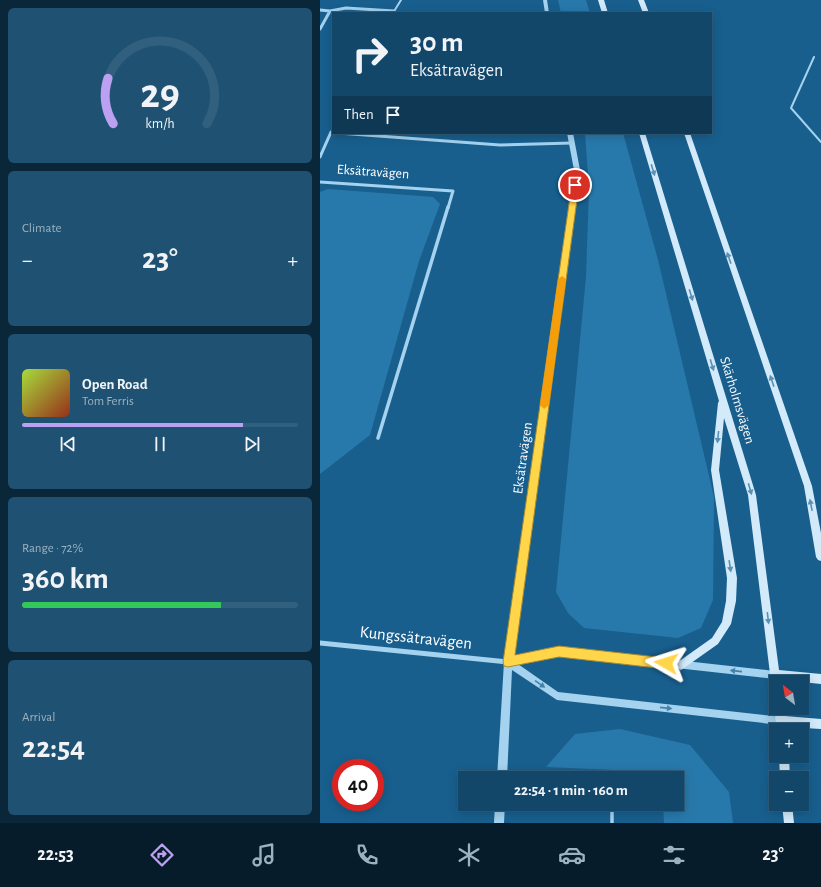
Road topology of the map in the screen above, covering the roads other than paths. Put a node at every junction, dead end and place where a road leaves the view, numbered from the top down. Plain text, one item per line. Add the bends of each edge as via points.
1 (400, 0) edge
2 (545, 0) edge
3 (601, 0) edge
4 (641, 0) edge
5 (320, 10) edge
6 (330, 11) junction
7 (394, 12) edge
8 (547, 12) edge
9 (605, 12) edge
10 (646, 12) edge
11 (320, 29) edge
12 (814, 57) dead end
13 (332, 131) edge
14 (352, 134) edge
15 (570, 134) edge
16 (642, 134) edge
17 (687, 134) edge
18 (821, 142) edge
19 (572, 143) junction
20 (320, 157) edge
21 (320, 182) edge
22 (722, 398) junction
23 (378, 438) dead end
24 (821, 557) edge
25 (320, 643) edge
26 (508, 662) junction
27 (681, 665) junction
28 (776, 675) edge
29 (769, 677) edge
30 (809, 679) edge
31 (821, 679) edge
32 (769, 724) edge
33 (821, 724) edge
34 (809, 725) edge
35 (502, 771) edge
36 (500, 811) edge
37 (612, 811) edge
38 (788, 811) edge
39 (499, 823) edge
40 (612, 823) edge
41 (789, 823) edge

1 - 7 lane
2 - 8 street
3 - 9 main road
4 - 10 main road
5 - 6 street
6 - 7 street via 346,8
6 - 11 street
12 - 18 lane via 791,108
13 - 20 street, Eksätravägen
14 - 19 street via 500,145
15 - 19 street, Eksätravägen
16 -> 22 main road, Skärholmsvägen
24 -> 17 main road via 808,486
19 - 26 street, Eksätravägen via 577,170
21 - 23 street, Eksätravägen via 453,191
22 -> 27 main road via 715,470 732,578 731,601 726,624 715,641
22 -> 28 main road, Skärholmsvägen via 752,495
25 - 26 street, Kungssätravägen
26 - 27 street, Kungssätravägen via 559,651
26 -> 32 street, Kungssätravägen via 557,696
26 - 35 street, Eksätravägen
29 -> 27 street, Kungssätravägen
30 - 31 main road
33 - 34 main road
36 - 39 street
37 - 40 lane
38 - 41 main road

